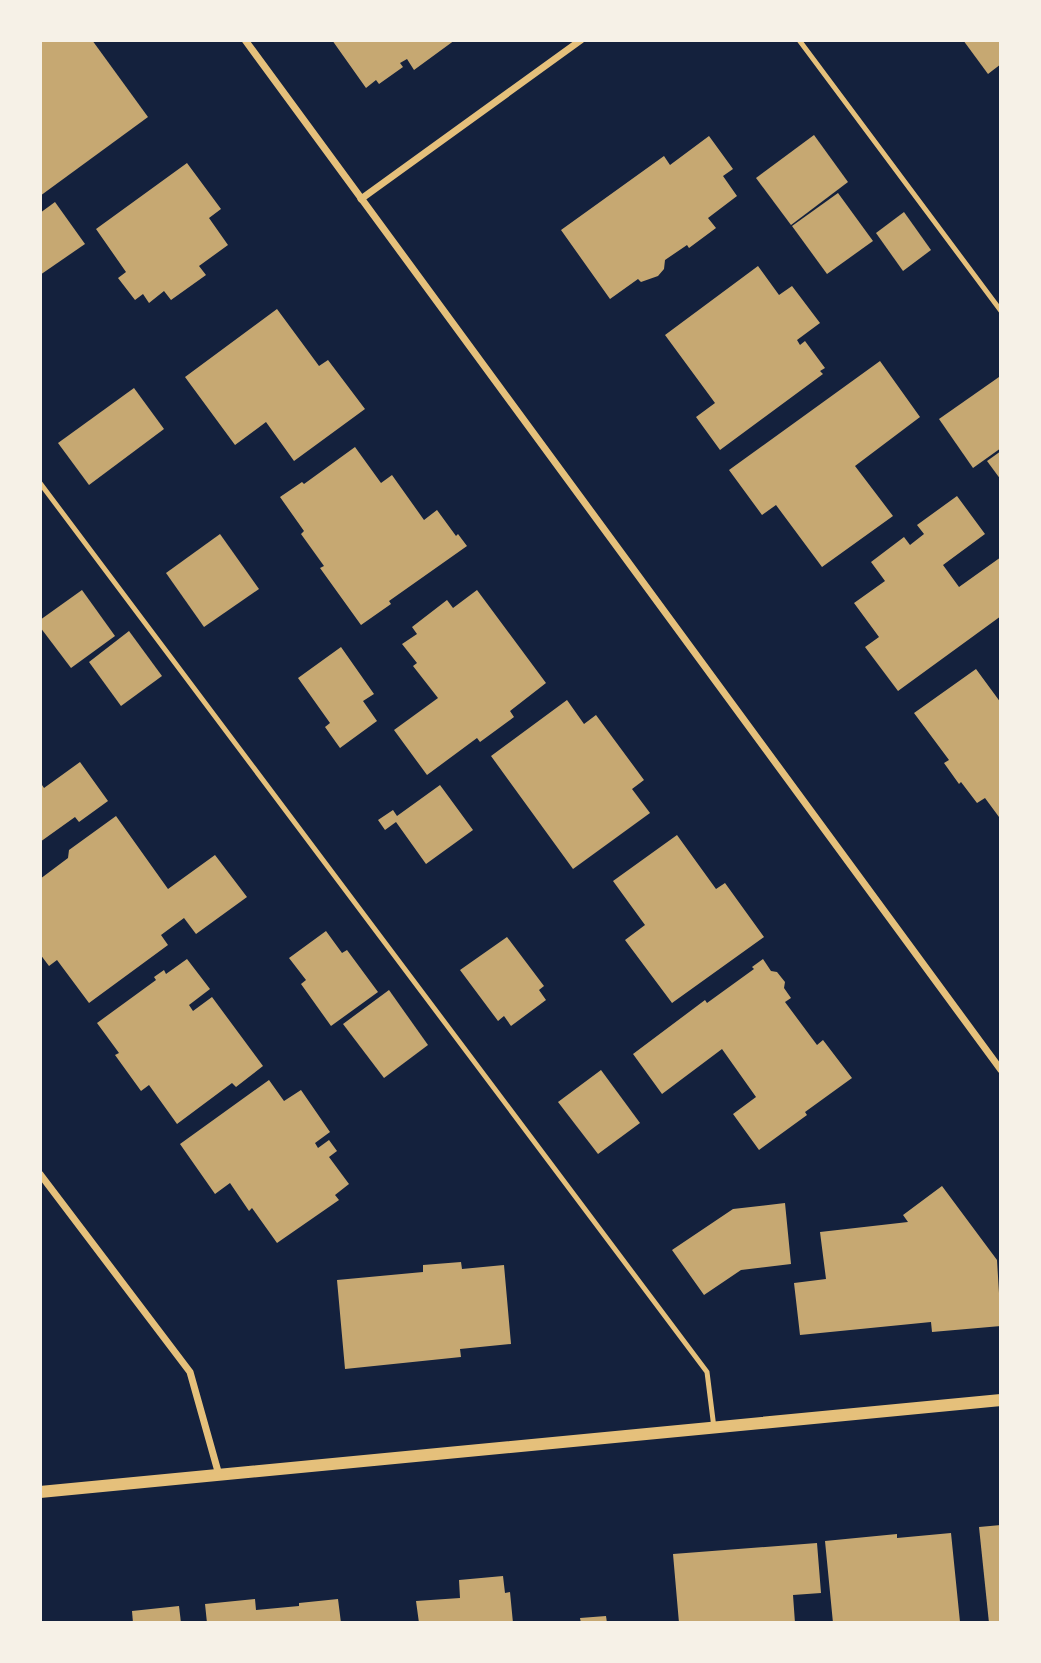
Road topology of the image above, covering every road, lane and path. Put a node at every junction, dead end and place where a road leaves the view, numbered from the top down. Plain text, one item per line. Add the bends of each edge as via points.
1 (245, 40) edge
2 (581, 40) edge
3 (799, 40) edge
4 (361, 199) junction
5 (1001, 311) edge
6 (40, 483) edge
7 (1001, 1070) edge
8 (40, 1174) edge
9 (1001, 1400) edge
10 (714, 1428) junction
11 (219, 1475) junction
12 (40, 1492) edge

1 - 4 street
2 - 4 street
3 - 5 lane
4 - 7 street
6 - 10 lane via 707,1371
8 - 11 street via 190,1372
9 - 10 street
10 - 11 street
11 - 12 street

